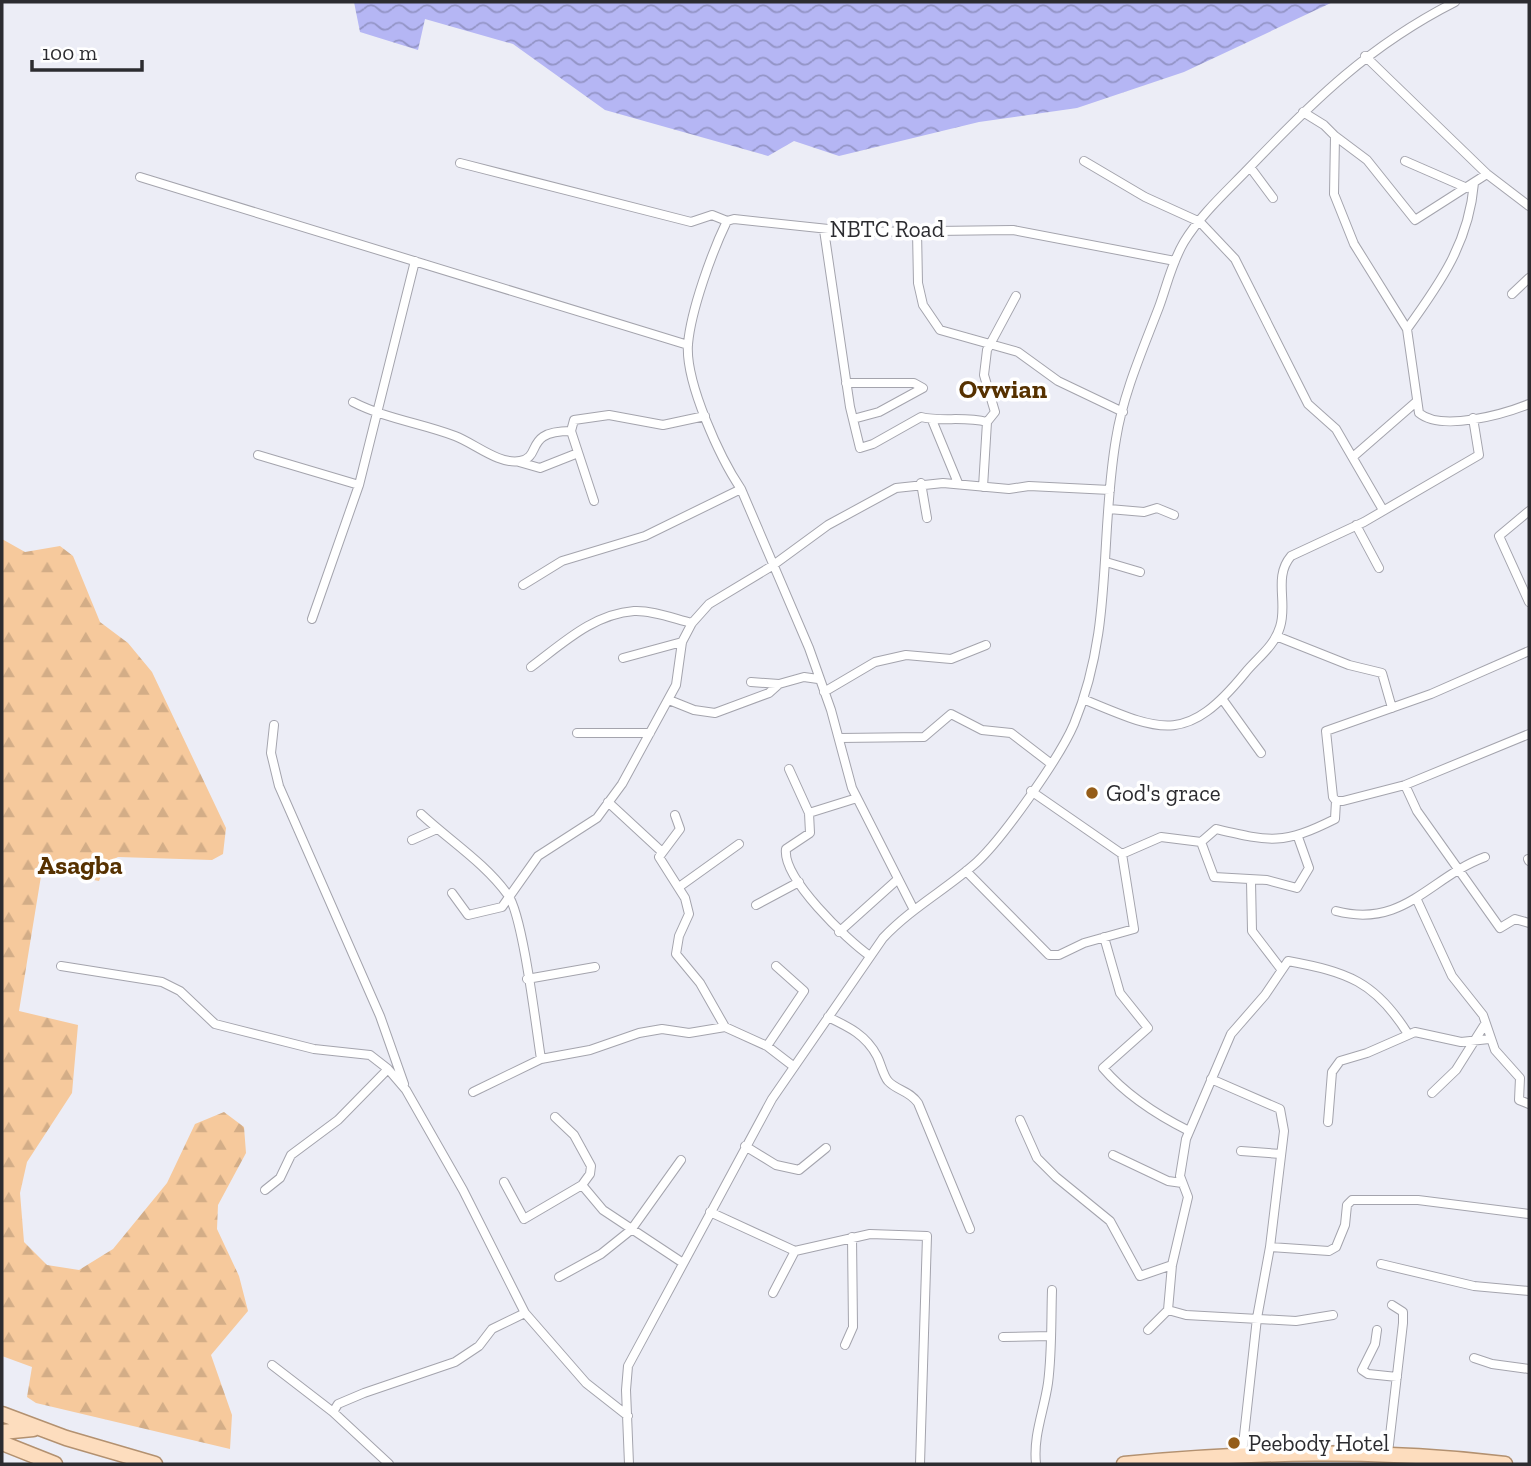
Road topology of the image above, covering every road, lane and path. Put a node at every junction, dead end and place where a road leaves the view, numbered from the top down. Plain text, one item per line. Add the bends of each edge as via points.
1 (1455, 2) edge
2 (1366, 56) junction
3 (1303, 112) junction
4 (1335, 136) junction
5 (1084, 161) dead end
6 (1405, 161) dead end
7 (460, 163) dead end
8 (1250, 167) junction
9 (1487, 174) junction
10 (140, 177) dead end
11 (1471, 185) junction
12 (1273, 198) dead end
13 (1529, 206) edge
14 (727, 221) junction
15 (1199, 222) junction
16 (824, 230) junction
17 (917, 231) junction
18 (415, 261) junction
19 (1174, 261) junction
20 (1529, 278) edge
21 (1512, 293) dead end
22 (1016, 296) dead end
23 (1407, 329) junction
24 (991, 342) junction
25 (688, 345) junction
26 (846, 383) junction
27 (353, 402) dead end
28 (1416, 402) junction
29 (1529, 404) edge
30 (1123, 412) junction
31 (377, 414) junction
32 (705, 416) junction
33 (1473, 418) junction
34 (853, 419) junction
35 (932, 419) junction
36 (987, 422) junction
37 (571, 431) junction
38 (578, 453) junction
39 (258, 455) dead end
40 (1354, 456) junction
41 (519, 462) junction
42 (921, 483) junction
43 (958, 483) junction
44 (359, 485) junction
45 (983, 486) junction
46 (741, 489) junction
47 (1110, 490) junction
48 (594, 501) dead end
49 (1110, 509) junction
50 (1383, 510) junction
51 (1529, 511) edge
52 (1174, 515) dead end
53 (927, 518) dead end
54 (1356, 526) junction
55 (1106, 562) junction
56 (772, 566) junction
57 (1379, 568) dead end
58 (1140, 572) dead end
59 (523, 585) dead end
60 (1529, 602) edge
61 (312, 619) dead end
62 (692, 623) junction
63 (1276, 636) junction
64 (682, 642) junction
65 (986, 645) dead end
66 (1529, 651) edge
67 (623, 658) dead end
68 (531, 667) dead end
69 (818, 678) junction
70 (751, 682) dead end
71 (779, 684) junction
72 (824, 692) junction
73 (1083, 699) junction
74 (668, 700) junction
75 (1223, 700) junction
76 (1392, 708) junction
77 (274, 725) dead end
78 (578, 733) dead end
79 (650, 733) junction
80 (1529, 734) edge
81 (840, 737) junction
82 (1261, 753) dead end
83 (1050, 763) junction
84 (789, 769) dead end
85 (1405, 785) junction
86 (1031, 791) junction
87 (857, 798) junction
88 (1336, 801) junction
89 (608, 802) junction
90 (809, 813) junction
91 (421, 814) dead end
92 (675, 815) dead end
93 (437, 829) junction
94 (1298, 837) junction
95 (412, 840) dead end
96 (1201, 842) junction
97 (739, 844) dead end
98 (661, 851) junction
99 (1122, 854) junction
100 (1485, 857) dead end
101 (1458, 869) junction
102 (966, 871) junction
103 (898, 879) junction
104 (1251, 881) junction
105 (799, 882) junction
106 (679, 887) junction
107 (452, 893) dead end
108 (509, 897) junction
109 (1417, 900) junction
110 (756, 905) dead end
111 (914, 910) junction
112 (1336, 911) dead end
113 (1529, 923) edge
114 (839, 932) junction
115 (1104, 937) junction
116 (870, 956) junction
117 (61, 966) dead end
118 (595, 967) dead end
119 (776, 967) dead end
120 (1281, 969) junction
121 (527, 979) junction
122 (828, 1017) junction
123 (1485, 1024) junction
124 (724, 1027) junction
125 (1408, 1034) junction
126 (1489, 1039) junction
127 (1474, 1042) junction
128 (767, 1046) junction
129 (1495, 1049) junction
130 (541, 1059) junction
131 (793, 1066) junction
132 (388, 1069) junction
133 (1211, 1079) junction
134 (406, 1090) junction
135 (473, 1092) dead end
136 (1433, 1093) dead end
137 (1529, 1104) edge
138 (555, 1117) dead end
139 (1020, 1120) dead end
140 (1328, 1122) dead end
141 (1189, 1131) junction
142 (745, 1146) junction
143 (826, 1148) dead end
144 (1241, 1151) dead end
145 (1281, 1154) junction
146 (1113, 1155) dead end
147 (681, 1160) dead end
148 (503, 1182) dead end
149 (1182, 1183) junction
150 (582, 1185) junction
151 (265, 1190) dead end
152 (710, 1212) junction
153 (1529, 1214) edge
154 (971, 1229) dead end
155 (631, 1230) junction
156 (852, 1237) junction
157 (1270, 1247) junction
158 (795, 1251) junction
159 (682, 1263) junction
160 (1381, 1264) dead end
161 (1172, 1265) junction
162 (559, 1277) dead end
163 (1052, 1290) dead end
164 (1529, 1291) edge
165 (773, 1293) dead end
166 (1392, 1306) dead end
167 (1168, 1310) junction
168 (525, 1313) junction
169 (1333, 1315) dead end
170 (1257, 1318) junction
171 (1148, 1330) dead end
172 (1377, 1330) dead end
173 (1051, 1336) junction
174 (1003, 1337) dead end
175 (845, 1345) dead end
176 (1474, 1358) dead end
177 (272, 1365) dead end
178 (1529, 1369) edge
179 (1397, 1377) junction
180 (333, 1412) junction
181 (2, 1414) edge
182 (628, 1416) junction
183 (42, 1428) junction
184 (2, 1432) edge
185 (2, 1443) edge
186 (1388, 1453) junction
187 (1242, 1454) junction
188 (55, 1464) edge
189 (155, 1464) edge
190 (388, 1464) edge
191 (629, 1464) edge
192 (920, 1464) edge
193 (1036, 1464) edge
194 (1124, 1464) edge
195 (1505, 1464) edge

1 - 2 street via 1405,28
2 - 3 street
2 - 9 street
3 - 4 street
3 - 8 street
4 - 11 street via 1367,160 1415,220
4 - 23 street via 1334,194 1343,220 1371,275
5 - 15 street
6 - 11 street
7 - 14 street, NBTC Road via 691,222 712,215
8 - 12 street
8 - 15 street
9 - 11 street
9 - 13 street
10 - 18 street
11 - 23 street via 1467,225 1458,251
14 - 16 street, NBTC Road via 750,218
14 - 25 street via 704,280
15 - 19 street
15 - 40 street via 1235,259 1308,404 1336,429
16 - 17 street, NBTC Road
16 - 26 street
17 - 19 street, NBTC Road via 1013,230
17 - 24 street via 918,282 930,319 940,330
18 - 25 street
18 - 31 street
19 - 30 street
20 - 21 street
22 - 24 street
23 - 28 street
24 - 30 street via 1018,352 1058,381
24 - 36 street via 984,375 995,412
25 - 32 street
26 - 34 street
26 - 34 street via 914,383 923,388 879,412
27 - 31 street
28 - 33 street via 1419,414 1438,422
28 - 40 street
29 - 33 street
30 - 47 street
31 - 41 street via 456,436 495,456
31 - 44 street
32 - 37 street via 663,425 609,415 572,418
32 - 46 street
33 - 50 street via 1479,455
34 - 35 street via 860,448 921,417
35 - 36 street via 969,417
35 - 43 street
36 - 45 street
37 - 38 street
37 - 41 street via 541,435 529,457
38 - 41 street via 540,468
38 - 48 street
39 - 44 street
40 - 50 street
42 - 43 street
42 - 53 street
42 - 56 street via 896,488 862,505
43 - 45 street
44 - 61 street
45 - 47 street
46 - 56 street
46 - 59 street via 645,536 562,561
47 - 49 street
49 - 52 street via 1144,512 1157,508
49 - 55 street
50 - 54 street
51 - 60 street via 1499,536
54 - 57 street
54 - 63 street via 1305,547 1284,564 1283,608
55 - 58 street
55 - 73 street via 1098,643
56 - 62 street via 709,604
56 - 69 street
62 - 64 street
62 - 68 street via 636,611 604,618
63 - 75 street
63 - 76 street via 1382,673
64 - 67 street
64 - 74 street via 676,685
65 - 72 street via 951,659 905,655 875,662
66 - 76 street
69 - 71 street
69 - 72 street
70 - 71 street
71 - 74 street via 769,693 715,713
72 - 81 street
73 - 75 street via 1156,725 1181,726
73 - 83 street via 1073,728
74 - 79 street
75 - 82 street
76 - 88 street via 1326,731
77 - 134 street via 271,753 279,786 380,1016
78 - 79 street
79 - 89 street
80 - 85 street
81 - 83 street via 924,737 951,714 982,730 1011,733
81 - 87 street
83 - 86 street
84 - 90 street
85 - 88 street
85 - 101 street via 1417,811
86 - 99 street
86 - 102 street via 993,846
87 - 90 street
87 - 103 street
88 - 94 street via 1335,819
89 - 98 street
89 - 108 street via 597,818 538,856
90 - 105 street via 810,833 785,853
91 - 93 street
92 - 98 street via 678,835
93 - 95 street
93 - 108 street via 482,866
94 - 96 street via 1260,839 1216,829
94 - 104 street via 1309,862 1300,887
96 - 99 street via 1161,837
96 - 104 street via 1214,877
97 - 106 street
98 - 106 street via 659,857
99 - 115 street via 1134,929
100 - 101 street
101 - 109 street
101 - 113 street via 1500,928 1515,919
102 - 111 street
102 - 115 street via 1049,955
103 - 111 street
103 - 114 street
104 - 120 street via 1252,931
105 - 110 street
105 - 114 street
106 - 124 street via 689,914 676,954 700,983
107 - 108 street via 468,915 502,907
108 - 121 street
109 - 112 street via 1362,916
109 - 123 street via 1452,976
111 - 116 street
114 - 116 street
115 - 141 street via 1120,993 1148,1028 1103,1068 1135,1097
116 - 122 street
117 - 132 street via 162,982 180,990 215,1024 314,1049 370,1055
118 - 121 street
119 - 128 street via 804,991
120 - 125 street via 1288,961 1359,982 1382,996
120 - 133 street via 1231,1034
121 - 130 street
122 - 131 street
122 - 154 street via 863,1035 885,1078 911,1092
123 - 126 street
123 - 127 street
124 - 128 street
124 - 130 street via 689,1033 652,1029 590,1050
125 - 127 street
125 - 140 street via 1335,1065
126 - 127 street
126 - 129 street
127 - 129 street
127 - 136 street via 1456,1070
128 - 131 street
129 - 137 street via 1520,1079 1519,1100
130 - 135 street
131 - 142 street
132 - 134 street
132 - 151 street via 338,1120 291,1155 280,1178
133 - 141 street
133 - 145 street via 1280,1109 1284,1131
134 - 168 street
138 - 150 street via 574,1135 591,1166
139 - 161 street via 1037,1158 1110,1220 1140,1276
141 - 149 street
142 - 143 street via 776,1165 799,1170
142 - 152 street
144 - 145 street
145 - 157 street
146 - 149 street
147 - 155 street
148 - 150 street via 524,1219
149 - 161 street via 1188,1197
150 - 155 street via 603,1210
152 - 158 street
152 - 159 street
153 - 157 street via 1418,1200 1352,1200 1346,1205 1345,1225 1336,1247 1329,1251
155 - 159 street
155 - 162 street via 601,1254
156 - 158 street
156 - 175 street via 853,1327
156 - 192 street via 927,1236
157 - 170 street
158 - 165 street
159 - 182 street via 628,1366
160 - 164 street via 1474,1286
161 - 167 street
163 - 173 street
166 - 179 street via 1403,1312
167 - 170 street via 1173,1314
167 - 171 street
168 - 180 street via 492,1329 455,1362 364,1393 338,1404
168 - 182 street via 586,1383
169 - 170 street via 1296,1321
170 - 187 street
172 - 179 street via 1362,1370
173 - 174 street
173 - 193 street via 1048,1386 1035,1441
176 - 178 street
177 - 180 street
179 - 186 street
180 - 190 street
181 - 183 main road
182 - 191 street
183 - 184 main road
183 - 189 main road
185 - 188 main road
186 - 187 main road
186 - 195 main road
187 - 194 main road

